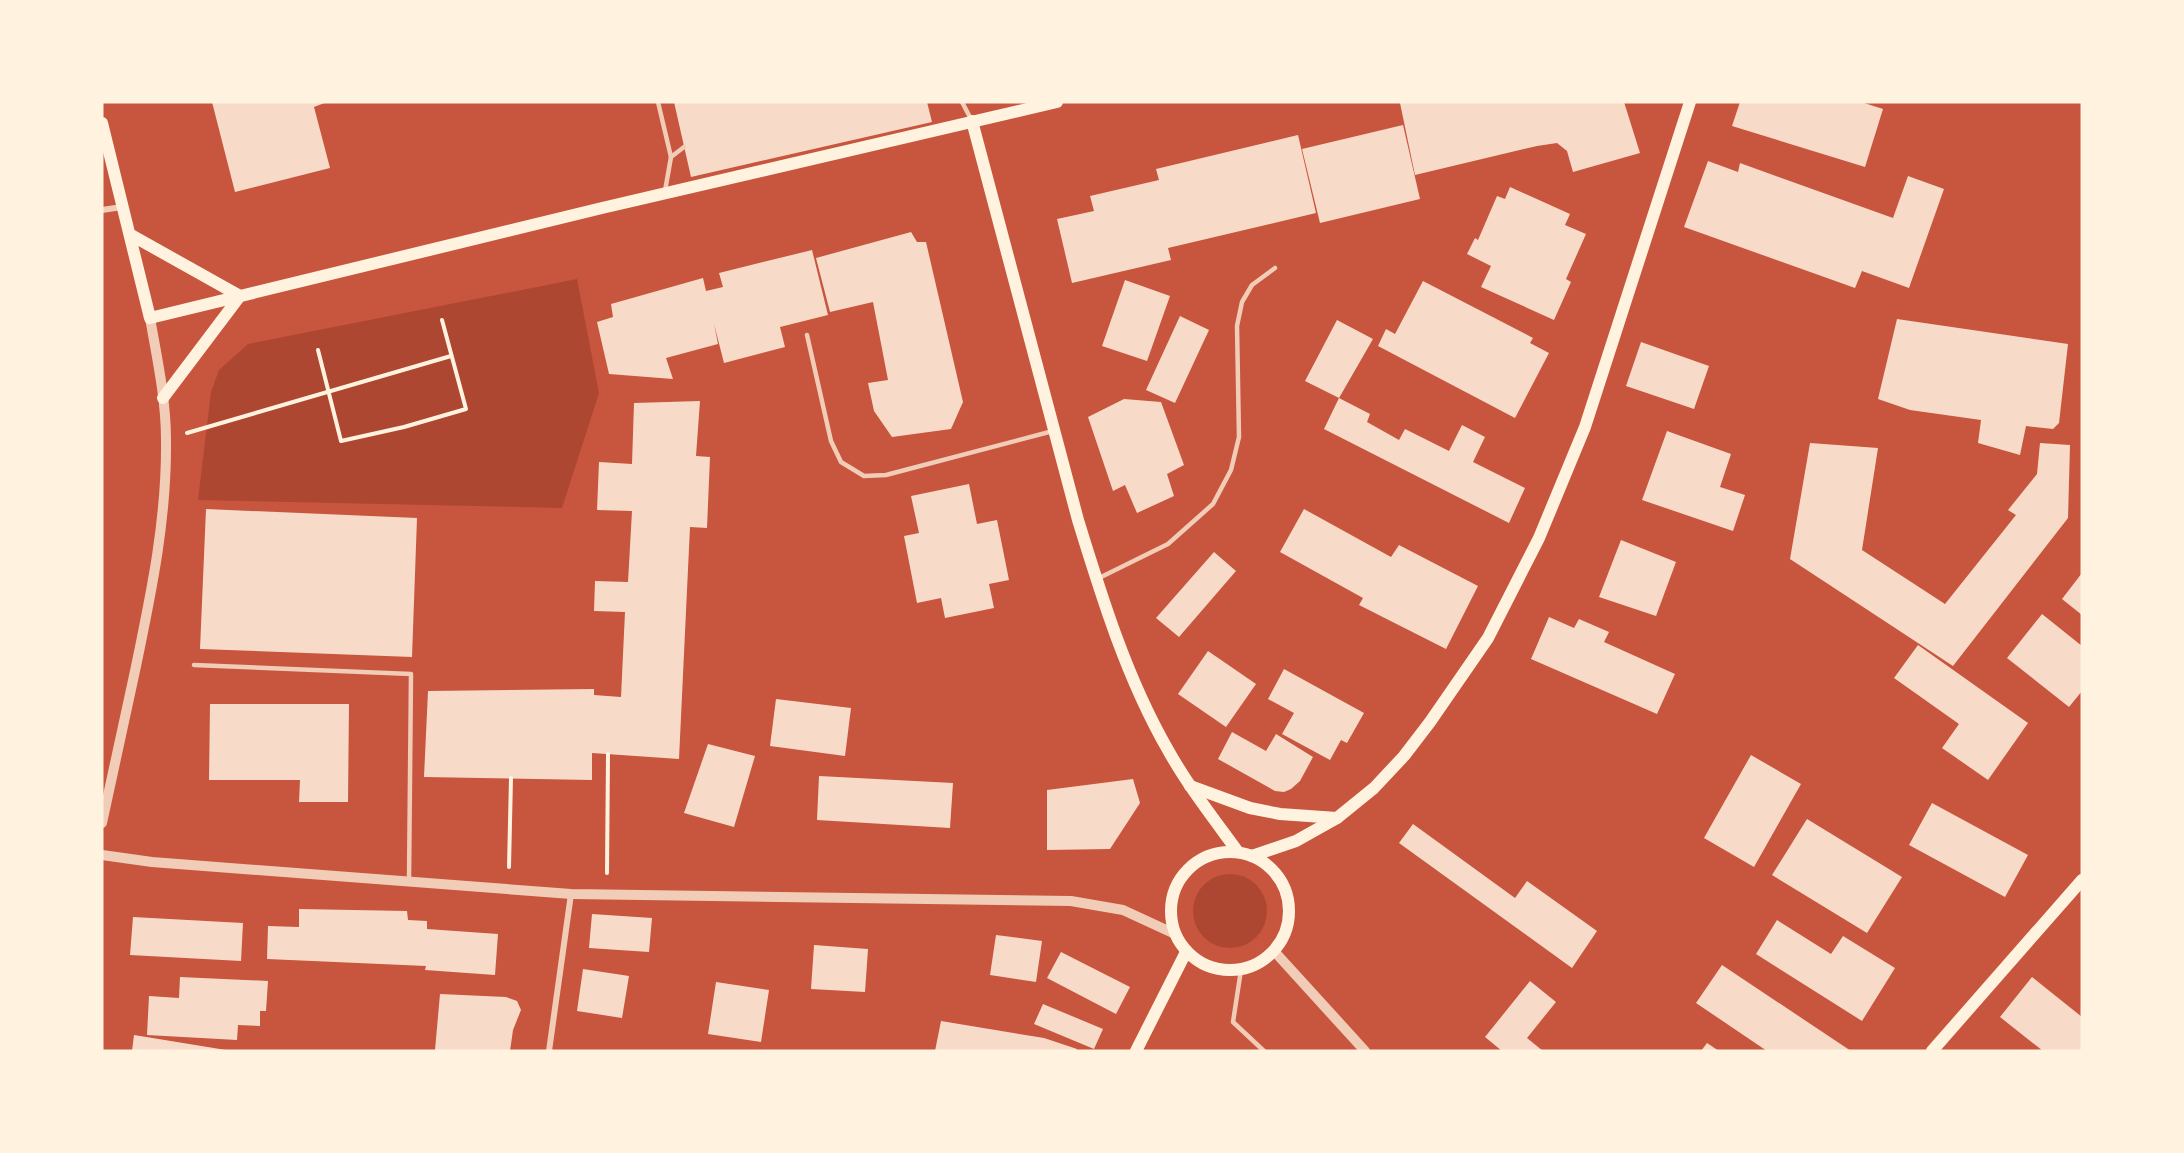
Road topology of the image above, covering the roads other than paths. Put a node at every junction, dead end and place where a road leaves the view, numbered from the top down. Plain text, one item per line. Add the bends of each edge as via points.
1 (658, 102) edge
2 (962, 102) edge
3 (1057, 102) edge
4 (1690, 102) edge
5 (972, 121) junction
6 (102, 123) edge
7 (684, 147) dead end
8 (671, 157) junction
9 (665, 193) junction
10 (124, 207) junction
11 (102, 210) edge
12 (131, 236) junction
13 (1275, 268) dead end
14 (240, 296) junction
15 (150, 318) junction
16 (807, 335) dead end
17 (164, 398) junction
18 (1055, 430) junction
19 (1097, 579) junction
20 (194, 665) dead end
21 (1190, 786) junction
22 (1336, 818) junction
23 (102, 823) edge
24 (1238, 852) junction
25 (102, 855) edge
26 (1252, 856) junction
27 (2082, 880) edge
28 (409, 881) junction
29 (571, 894) junction
30 (1175, 934) junction
31 (1274, 951) junction
32 (1186, 952) junction
33 (1241, 970) junction
34 (549, 1051) edge
35 (1137, 1051) edge
36 (1264, 1051) edge
37 (1365, 1051) edge
38 (1932, 1051) edge

1 - 8 lane
2 - 5 lane
3 - 5 main road
4 - 22 main road via 1585,427 1539,538 1488,638 1431,722 1374,788
5 - 9 main road
5 - 18 main road
6 - 10 main road
7 - 8 lane
8 - 9 lane
9 - 14 main road
10 - 11 street
10 - 12 main road
12 - 14 main road
12 - 15 main road
13 - 19 lane via 1252,285 1242,302 1237,326 1239,437 1231,470 1213,504 1168,544
14 - 15 main road
14 - 17 main road
15 - 17 street
16 - 18 lane via 831,441 841,462 864,476 886,475
17 - 23 street via 165,494 159,551
18 - 19 main road
19 - 21 main road via 1148,710
20 - 28 lane via 411,674
21 - 22 main road via 1250,808
21 - 24 main road
22 - 26 main road via 1296,841
24 - 26 main road
24 - 30 main road via 1202,859 1183,875 1172,897
25 - 28 street
26 - 31 main road via 1276,873 1287,895 1289,918
27 - 38 main road
28 - 29 street
29 - 30 street via 1071,901 1123,910
29 - 34 street
30 - 32 main road
31 - 33 main road
31 - 37 street
32 - 33 main road via 1211,968
32 - 35 main road
33 - 36 lane via 1233,1022

